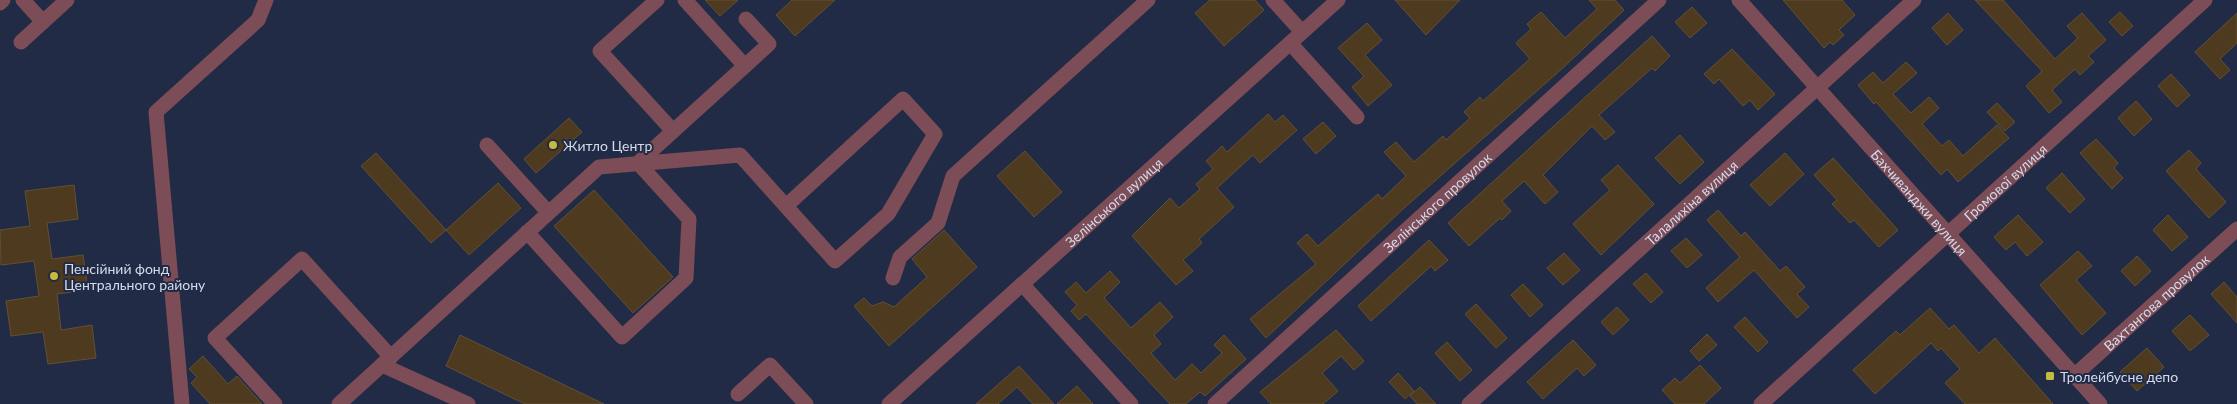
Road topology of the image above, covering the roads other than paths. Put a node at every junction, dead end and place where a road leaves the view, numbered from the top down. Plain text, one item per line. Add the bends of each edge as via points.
1 (3, 0) edge
2 (23, 0) edge
3 (67, 0) edge
4 (266, 0) edge
5 (657, 0) edge
6 (685, 0) edge
7 (1148, 0) edge
8 (1274, 0) edge
9 (1338, 0) edge
10 (1659, 0) edge
11 (1739, 0) edge
12 (1914, 0) edge
13 (2205, 0) edge
14 (0, 3) edge
15 (746, 19) dead end
16 (43, 22) junction
17 (1302, 32) junction
18 (21, 42) dead end
19 (1290, 43) junction
20 (745, 66) junction
21 (1817, 88) junction
22 (1357, 117) dead end
23 (673, 131) junction
24 (487, 145) dead end
25 (638, 163) junction
26 (786, 206) junction
27 (548, 212) junction
28 (2237, 229) edge
29 (527, 232) junction
30 (1949, 235) junction
31 (893, 278) dead end
32 (1022, 284) junction
33 (386, 361) junction
34 (2075, 376) junction
35 (738, 394) dead end
36 (2093, 401) edge
37 (182, 404) edge
38 (275, 404) edge
39 (339, 404) edge
40 (468, 404) edge
41 (806, 404) edge
42 (889, 404) edge
43 (1131, 404) edge
44 (1215, 404) edge
45 (1469, 404) edge
46 (1761, 404) edge

1 - 14 street
2 - 16 street
3 - 16 street
4 - 37 street via 258,20 156,112
5 - 23 street via 600,52
6 - 20 street
7 - 31 street via 953,176 938,223 900,257
8 - 17 street
9 - 17 street, Зелінського вулиця
10 - 44 street, Зелінського провулок
11 - 21 street, Бахчиванджи вулиця
12 - 21 street, Талалихіна вулиця
13 - 30 street, Громової вулиця
15 - 20 street via 769,44
16 - 18 street
17 - 19 street, Зелінського вулиця
19 - 22 street
19 - 32 street, Зелінського вулиця
20 - 23 street
21 - 30 street, Бахчиванджи вулиця
21 - 45 street, Талалихіна вулиця
23 - 25 street
24 - 27 street
25 - 26 street via 740,155
25 - 27 street via 598,166
25 - 29 street via 689,219 686,278 622,336
26 - 26 street via 836,261 888,214 935,134 904,99
27 - 29 street
28 - 34 street, Вахтангова провулок
29 - 33 street
30 - 34 street, Бахчиванджи вулиця
30 - 46 street, Громової вулиця
32 - 42 street, Зелінського вулиця
32 - 43 street
33 - 38 street via 302,259 215,338
33 - 39 street
33 - 40 street
34 - 36 street, Бахчиванджи вулиця
35 - 41 street via 770,365

